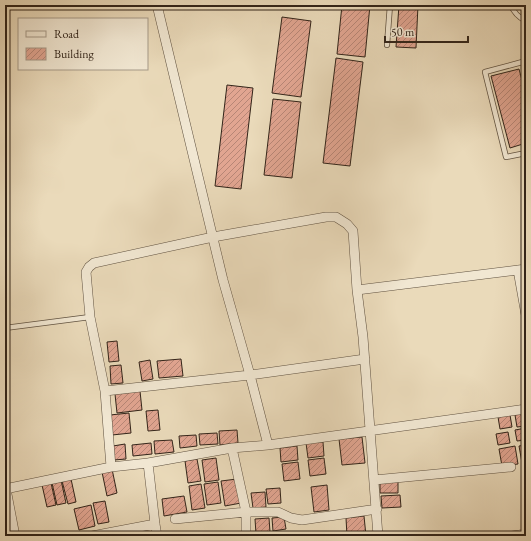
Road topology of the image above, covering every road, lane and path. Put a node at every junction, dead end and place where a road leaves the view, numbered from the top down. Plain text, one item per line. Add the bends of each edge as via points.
1 (158, 5) edge
2 (390, 5) edge
3 (511, 5) edge
4 (526, 21) edge
5 (387, 45) dead end
6 (526, 61) edge
7 (526, 153) edge
8 (213, 237) junction
9 (522, 269) edge
10 (357, 290) junction
11 (526, 315) edge
12 (90, 317) junction
13 (5, 328) edge
14 (365, 360) junction
15 (250, 375) junction
16 (105, 391) junction
17 (526, 409) edge
18 (369, 430) junction
19 (268, 445) junction
20 (232, 448) junction
21 (148, 463) junction
22 (111, 468) junction
23 (511, 468) dead end
24 (374, 480) junction
25 (5, 489) edge
26 (376, 509) junction
27 (246, 512) junction
28 (175, 519) dead end
29 (155, 524) junction
30 (526, 534) edge
31 (15, 536) edge
32 (92, 536) edge
33 (157, 536) edge
34 (246, 536) edge
35 (378, 536) edge
36 (512, 536) edge

1 - 8 street
2 - 5 lane
3 - 4 lane via 514,12
6 - 7 lane via 485,72 506,157
8 - 10 street via 336,217 353,231
8 - 12 street via 94,263 86,272
8 - 15 street via 222,280
9 - 10 street
9 - 11 street
10 - 14 street
12 - 13 lane
12 - 16 street
14 - 15 street
14 - 18 street
15 - 16 street
15 - 19 street
16 - 22 street
17 - 18 street
18 - 19 street
18 - 24 street
19 - 20 street
20 - 21 street
20 - 27 street
21 - 22 street
21 - 29 street
22 - 25 street
23 - 24 street
24 - 26 street
25 - 31 street
26 - 27 street via 302,520 278,512
26 - 35 street
27 - 28 street
27 - 34 street
29 - 32 street
29 - 33 street
30 - 36 street

